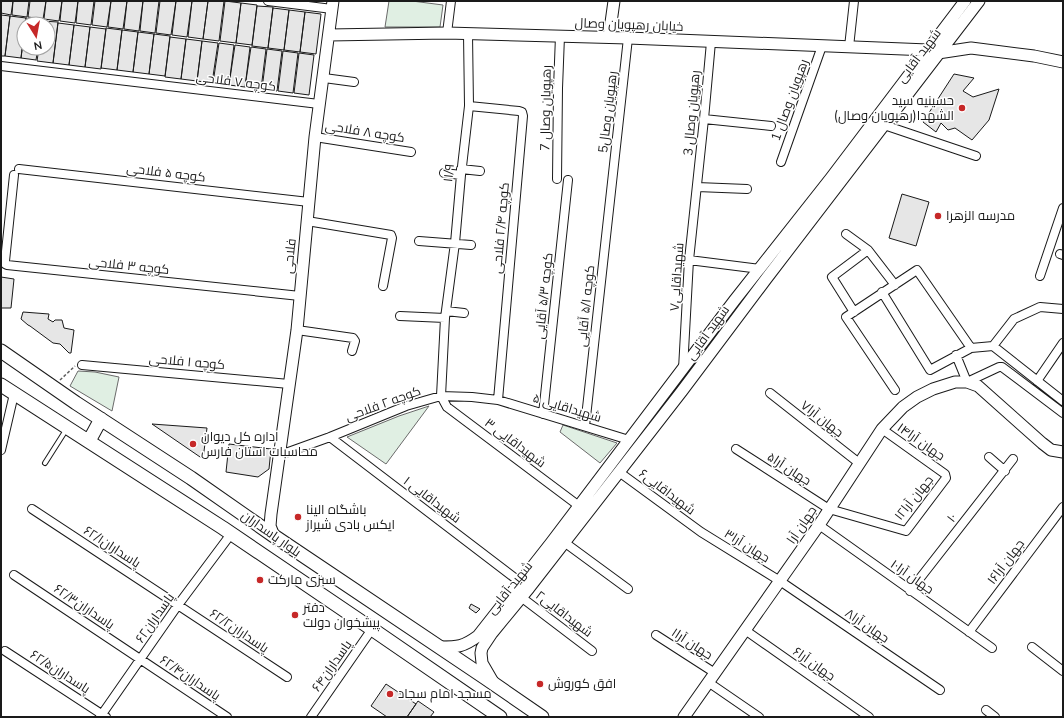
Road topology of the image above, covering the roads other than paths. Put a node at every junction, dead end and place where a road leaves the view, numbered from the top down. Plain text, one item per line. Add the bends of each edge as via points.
1 (268, 1) edge
2 (451, 1) edge
3 (614, 1) edge
4 (854, 1) edge
5 (965, 1) edge
6 (979, 1) edge
7 (333, 5) edge
8 (956, 30) junction
9 (447, 33) junction
10 (468, 34) junction
11 (329, 35) junction
12 (560, 36) junction
13 (609, 37) junction
14 (628, 38) junction
15 (711, 42) junction
16 (822, 46) junction
17 (849, 47) junction
18 (971, 48) junction
19 (933, 51) junction
20 (1063, 62) edge
21 (1, 66) edge
22 (324, 78) junction
23 (354, 82) dead end
24 (320, 104) junction
25 (468, 106) junction
26 (704, 119) junction
27 (884, 125) junction
28 (771, 126) dead end
29 (315, 137) junction
30 (411, 152) dead end
31 (976, 156) dead end
32 (781, 162) dead end
33 (480, 171) dead end
34 (461, 172) junction
35 (444, 173) dead end
36 (557, 179) dead end
37 (568, 180) dead end
38 (697, 187) junction
39 (611, 189) joint
40 (747, 189) dead end
41 (309, 202) junction
42 (1063, 208) edge
43 (812, 211) junction
44 (9, 215) joint
45 (307, 221) junction
46 (846, 234) dead end
47 (419, 241) dead end
48 (455, 243) junction
49 (471, 244) dead end
50 (868, 250) junction
51 (689, 260) junction
52 (760, 269) junction
53 (1040, 276) dead end
54 (895, 285) junction
55 (382, 286) dead end
56 (882, 292) junction
57 (300, 296) junction
58 (1063, 309) edge
59 (854, 312) junction
60 (464, 313) dead end
61 (446, 314) junction
62 (400, 316) dead end
63 (297, 330) junction
64 (1063, 344) edge
65 (993, 346) junction
66 (972, 348) junction
67 (1, 351) edge
68 (352, 351) dead end
69 (956, 355) junction
70 (82, 364) road end
71 (683, 368) junction
72 (1037, 381) junction
73 (967, 382) junction
74 (290, 384) junction
75 (1, 385) edge
76 (895, 390) dead end
77 (770, 393) dead end
78 (14, 394) junction
79 (442, 396) junction
80 (498, 400) junction
81 (1063, 401) edge
82 (1063, 413) edge
83 (543, 414) junction
84 (101, 419) junction
85 (585, 426) junction
86 (67, 428) junction
87 (882, 430) junction
88 (330, 437) junction
89 (629, 440) junction
90 (89, 441) junction
91 (736, 449) dead end
92 (1, 450) edge
93 (1063, 452) edge
94 (280, 455) junction
95 (989, 457) dead end
96 (1013, 460) dead end
97 (45, 463) dead end
98 (859, 463) junction
99 (1005, 471) junction
100 (619, 472) junction
101 (946, 476) joint
102 (579, 506) junction
103 (1063, 507) edge
104 (32, 509) dead end
105 (829, 509) junction
106 (271, 514) junction
107 (249, 519) junction
108 (819, 525) junction
109 (701, 532) joint
110 (231, 534) junction
111 (274, 536) junction
112 (564, 542) junction
113 (14, 575) dead end
114 (780, 581) junction
115 (520, 582) junction
116 (628, 589) dead end
117 (910, 590) junction
118 (517, 594) junction
119 (178, 605) junction
120 (372, 629) junction
121 (745, 630) junction
122 (969, 632) junction
123 (656, 635) dead end
124 (473, 640) junction
125 (440, 647) junction
126 (1032, 647) dead end
127 (482, 648) junction
128 (992, 648) dead end
129 (5, 650) dead end
130 (592, 650) dead end
131 (140, 659) junction
132 (1063, 671) edge
133 (287, 677) dead end
134 (711, 677) junction
135 (494, 684) junction
136 (940, 690) dead end
137 (986, 710) dead end
138 (103, 716) edge
139 (227, 717) edge
140 (311, 717) edge
141 (500, 717) edge
142 (542, 717) edge
143 (684, 717) edge
144 (758, 717) edge
145 (869, 717) edge
146 (995, 717) edge

1 - 7 street
2 - 9 street
3 - 13 street
4 - 17 street
5 - 19 street, شهید آقایی
6 - 8 street, شهید آقایی
7 - 11 street, فلاحی
8 - 18 street via 958,39
8 - 19 street, شهید آقایی
9 - 10 street, خیابان رهپویان وصال
9 - 11 street, خیابان رهپویان وصال
10 - 12 street, خیابان رهپویان وصال
10 - 25 street, ۱۱/۹
11 - 22 street, فلاحی
12 - 13 street, خیابان رهپویان وصال
12 - 36 street, 7 رهپویان وصال
13 - 14 street, خیابان رهپویان وصال
14 - 15 street, خیابان رهپویان وصال
14 - 39 street, رهپویان وصال5
15 - 16 street, خیابان رهپویان وصال
15 - 26 street, 3 رهپویان وصال
16 - 17 street, خیابان رهپویان وصال
16 - 32 street, 1 رهپویان وصال
17 - 19 street, خیابان رهپویان وصال
18 - 19 street, خیابان رهپویان وصال
18 - 20 street, خیابان رهپویان وصال
19 - 27 street, شهید آقایی
19 - 43 street, شهید آقایی
21 - 24 street, کوچه ۷ فلاحی
22 - 23 street
22 - 24 street, فلاحی
24 - 29 street, فلاحی
25 - 34 street, ۱۱/۹
25 - 80 street, کوچه ۲/۴ فلاحی via 522,112
26 - 28 street
26 - 38 street, 3 رهپویان وصال
27 - 31 street
27 - 43 street, شهید آقایی
29 - 30 street, کوچه ۸ فلاحی
29 - 41 street, فلاحی
33 - 34 street
34 - 35 street
34 - 48 street, ۱۱/۹
37 - 83 street, کوچه ۵/۳ آقایی
38 - 40 street
38 - 51 street, شهیداقایی۷
39 - 85 street, کوچه ۵/۱ آقایی
41 - 44 street, کوچه ۵ فلاحی via 17,172
41 - 45 street, فلاحی
42 - 53 street
43 - 52 street, شهید آقایی
43 - 100 street, شهید آقایی via 766,278
44 - 57 street, کوچه ۳ فلاحی via 5,261 7,265
45 - 55 street via 391,235
45 - 57 street, فلاحی
46 - 50 street
47 - 48 street
48 - 49 street
48 - 61 street, ۱۱/۹
50 - 54 street
50 - 59 street via 832,277
51 - 52 street
51 - 71 street, شهیداقایی۷
52 - 71 street, شهید آقایی
54 - 56 street
54 - 66 street via 917,270
56 - 59 street
56 - 69 street via 930,370
57 - 63 street, فلاحی
58 - 65 street via 1040,307 1014,319
59 - 76 street via 846,317
60 - 61 street
61 - 62 street
61 - 79 street, ۱۱/۹
63 - 68 street via 353,338 355,341
63 - 74 street, فلاحی
64 - 72 street
65 - 66 street
65 - 72 street
66 - 69 street
67 - 84 main road, بلوار پاسداران
69 - 73 street
70 - 74 street, کوچه ۱ فلاحی
71 - 89 street, شهید آقایی
72 - 81 street
73 - 82 street, جهان آرا via 999,367
73 - 87 street, جهان آرا via 955,382 917,397 903,407
73 - 93 street via 978,386 1051,450
74 - 94 street, فلاحی
75 - 78 main road, بلوار پاسداران
77 - 98 street, جهان آرا۷
78 - 86 main road, بلوار پاسداران
78 - 92 street
79 - 80 street, کوچه ۲ فلاحی via 472,396
79 - 88 street, کوچه ۲ فلاحی via 406,406
79 - 102 street, ۳ شهیداقایی via 447,407
80 - 83 street, ۵ شهیداقایی
83 - 85 street, ۵ شهیداقایی
84 - 90 main road
84 - 107 main road, بلوار پاسداران
85 - 89 street, ۵ شهیداقایی
86 - 90 main road, بلوار پاسداران
86 - 97 lane
87 - 98 street, جهان آرا
87 - 101 street, جهان آرا۱۴
88 - 94 street, کوچه ۲ فلاحی
88 - 115 street, ۱ شهیداقایی
89 - 102 street, شهید آقایی
90 - 110 main road, بلوار پاسداران
91 - 105 street, جهان آرا۵
94 - 106 street, فلاحی
95 - 99 street
96 - 99 street, ۱۰
98 - 105 street, جهان آرا
99 - 117 street, ۱۰
100 - 109 street, شهیداقایی۶
100 - 112 street, شهید آقایی
101 - 105 street, جهان آرا۱۲ via 906,531
102 - 115 street, شهید آقایی
103 - 122 street, جهان آرا۱۶
104 - 119 street, پاسداران۶۲/۱
105 - 108 street, جهان آرا
106 - 107 street via 261,520
106 - 111 street, فلاحی via 270,526
107 - 111 main road, بلوار پاسداران
108 - 114 street, جهان آرا
108 - 117 street, جهان آرا۱۰
109 - 114 street, جهان آرا۳
110 - 119 street, پاسداران۶۲
110 - 120 main road, بلوار پاسداران
111 - 125 main road, بلوار پاسداران
112 - 116 street
112 - 118 street, شهید آقایی
113 - 131 street, پاسداران۶۲/۳
114 - 121 street, جهان آرا
114 - 136 street, جهان آرا۸
115 - 118 street, شهید آقایی
117 - 122 street, جهان آرا۱۰
118 - 124 street, شهید آقایی
118 - 127 street, شهید آقایی
118 - 130 street, شهیداقایی۲
119 - 131 street, پاسداران۶۲
119 - 133 street, پاسداران۶۲/۲
120 - 140 street, پاسداران۶۴
120 - 141 main road, بلوار پاسداران
121 - 134 street, جهان آرا
121 - 145 street, جهان آرا۶
122 - 128 street, جهان آرا۱۰
123 - 134 street, جهان آرا۱
124 - 125 street, شهید آقایی via 457,647
124 - 127 street via 474,647
125 - 135 main road, بلوار پاسداران
126 - 132 street
127 - 135 street via 482,662
129 - 138 street, پاسداران۶۲/۵
131 - 138 street, پاسداران۶۲
131 - 139 street, پاسداران۶۲/۴
134 - 143 street, جهان آرا
134 - 144 street, جهان آرا۱
135 - 142 main road, بلوار پاسداران
137 - 146 street

